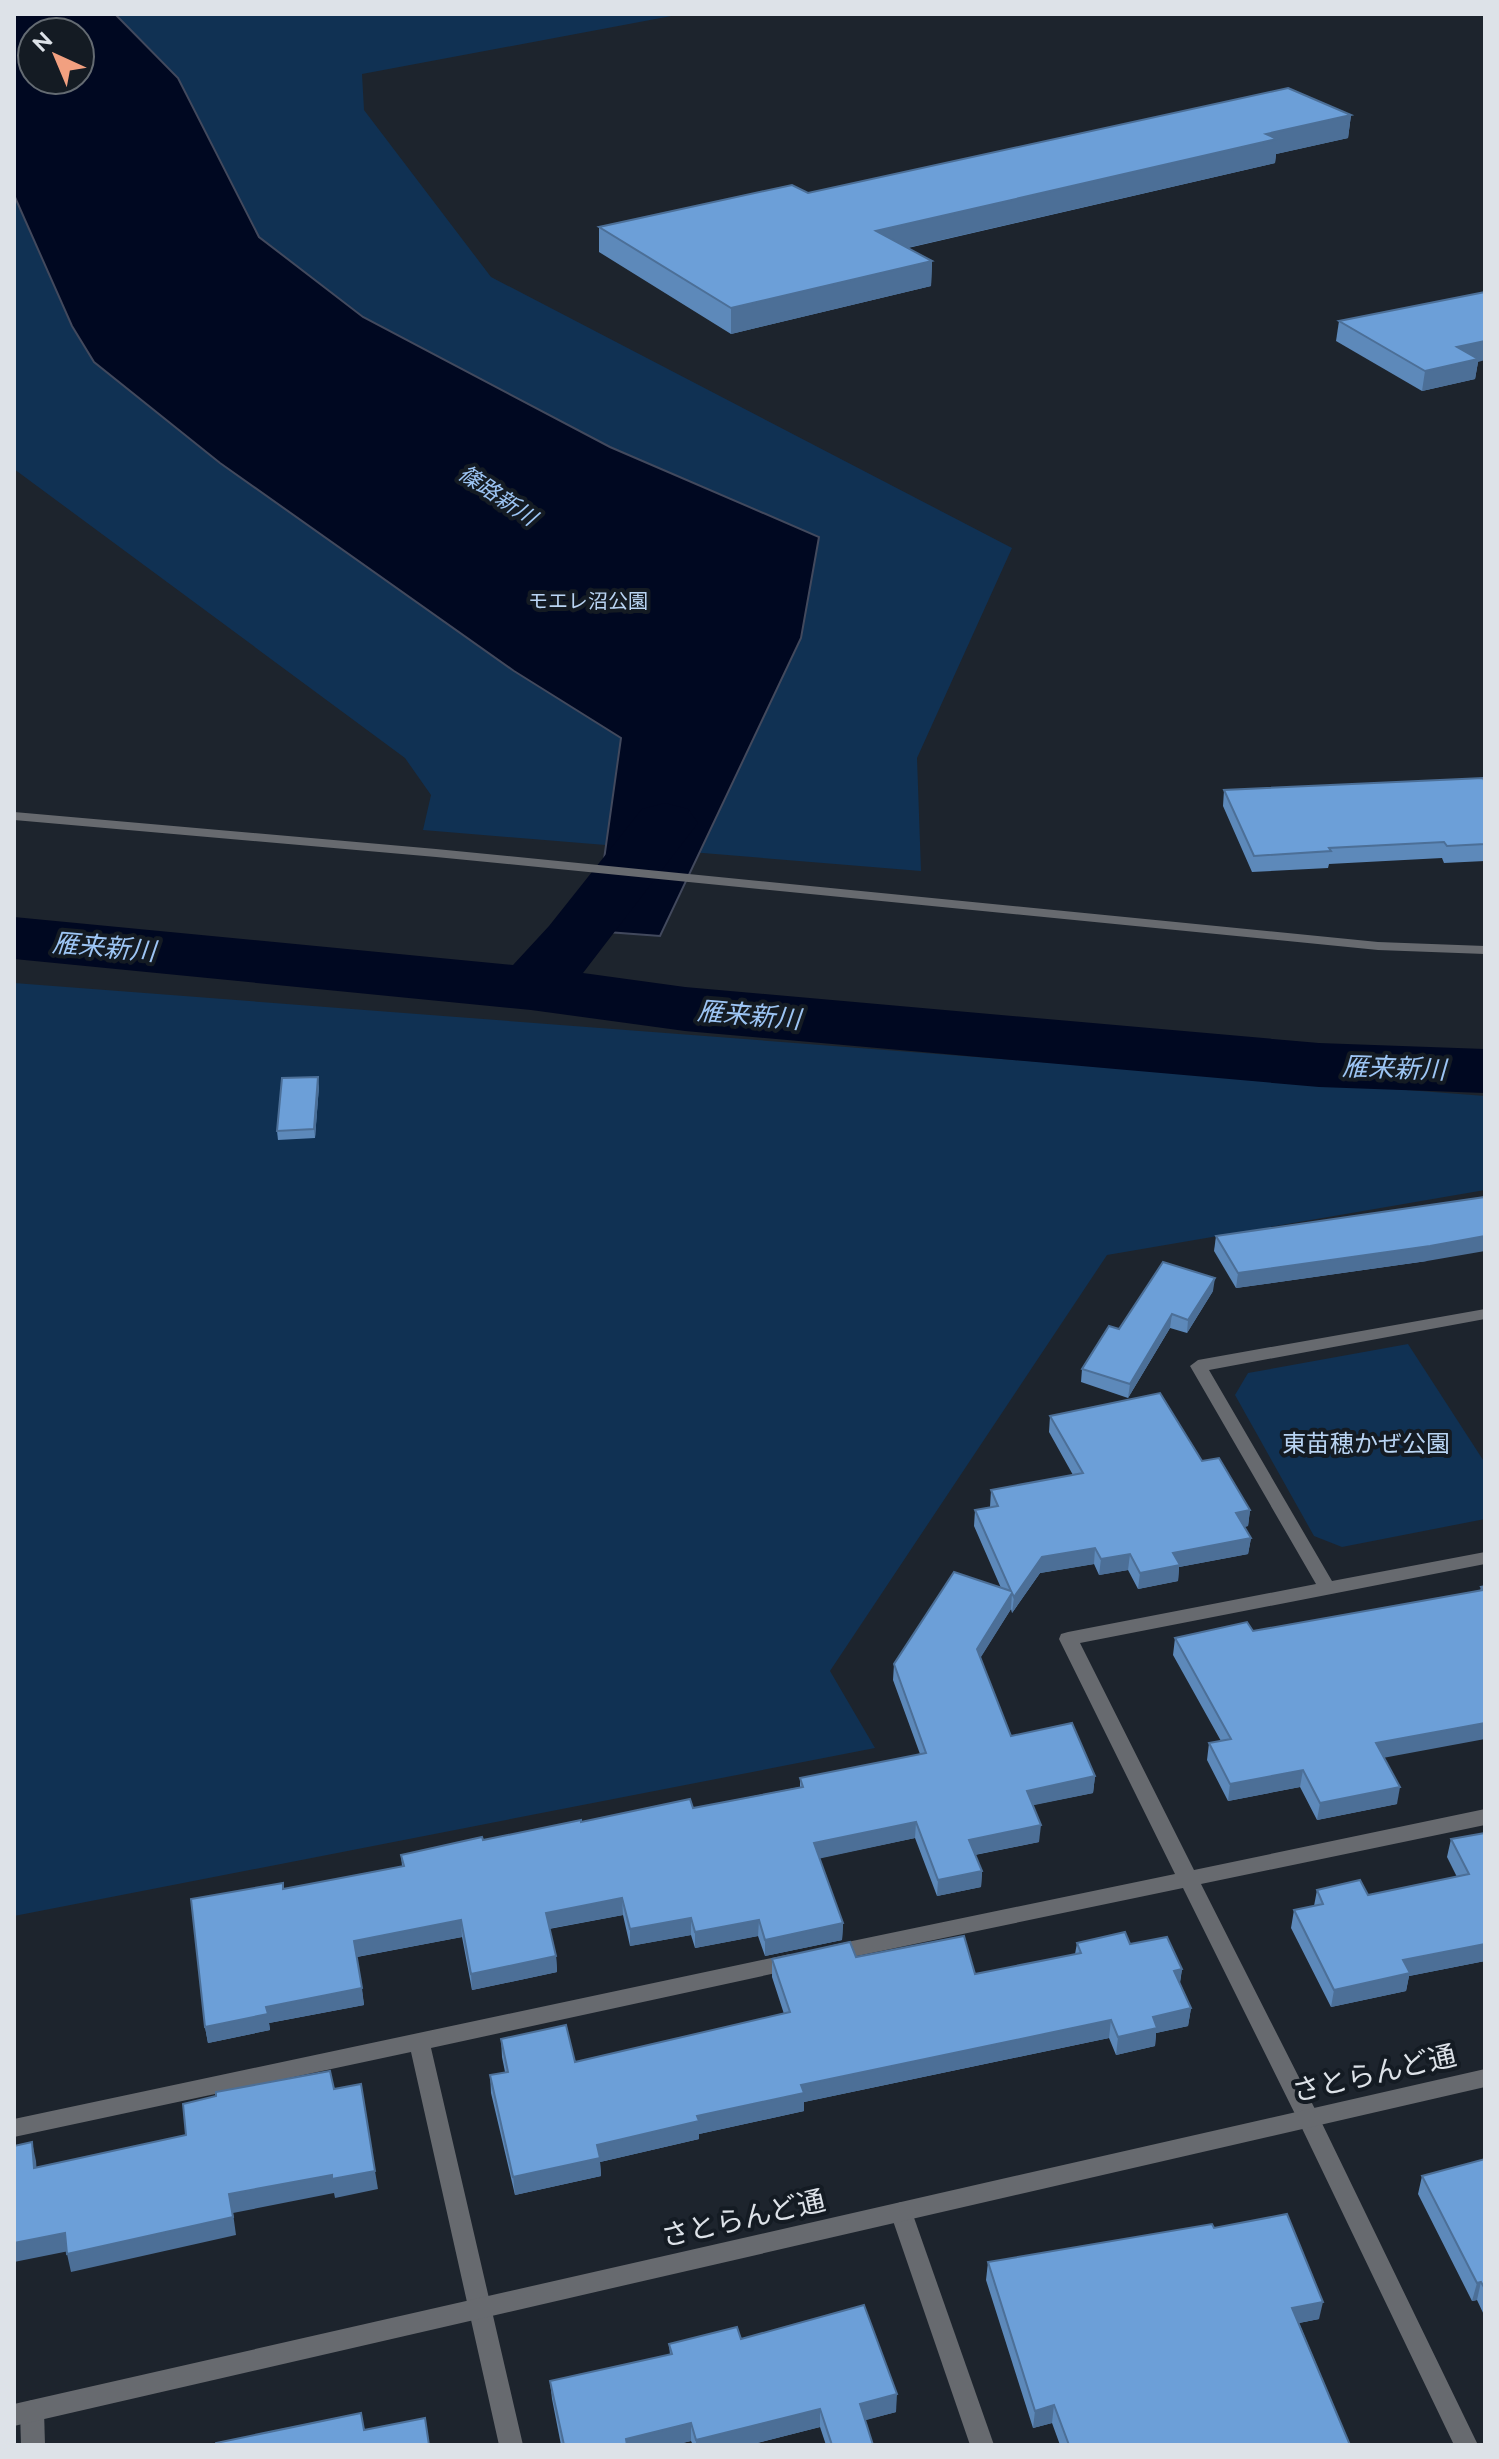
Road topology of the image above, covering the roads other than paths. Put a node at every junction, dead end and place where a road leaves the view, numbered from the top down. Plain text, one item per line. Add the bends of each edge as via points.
1 (14, 816) edge
2 (1485, 950) edge
3 (1485, 1314) edge
4 (1485, 1558) edge
5 (1327, 1588) junction
6 (1485, 1817) edge
7 (1188, 1877) junction
8 (419, 2041) junction
9 (1485, 2078) edge
10 (1308, 2118) junction
11 (14, 2128) edge
12 (901, 2212) junction
13 (478, 2309) junction
14 (23, 2413) edge
15 (33, 2445) edge
16 (511, 2445) edge
17 (982, 2445) edge
18 (1466, 2445) edge

1 - 2 street via 1378,946
3 - 5 street via 1198,1366
4 - 5 street
5 - 7 street via 1068,1639
6 - 7 street
7 - 8 street
7 - 10 street
8 - 11 street
8 - 13 street
9 - 10 street, さとらんど通
10 - 12 street, さとらんど通
10 - 18 street
12 - 13 street, さとらんど通
12 - 17 street
13 - 14 street, さとらんど通
13 - 16 street
14 - 15 street

